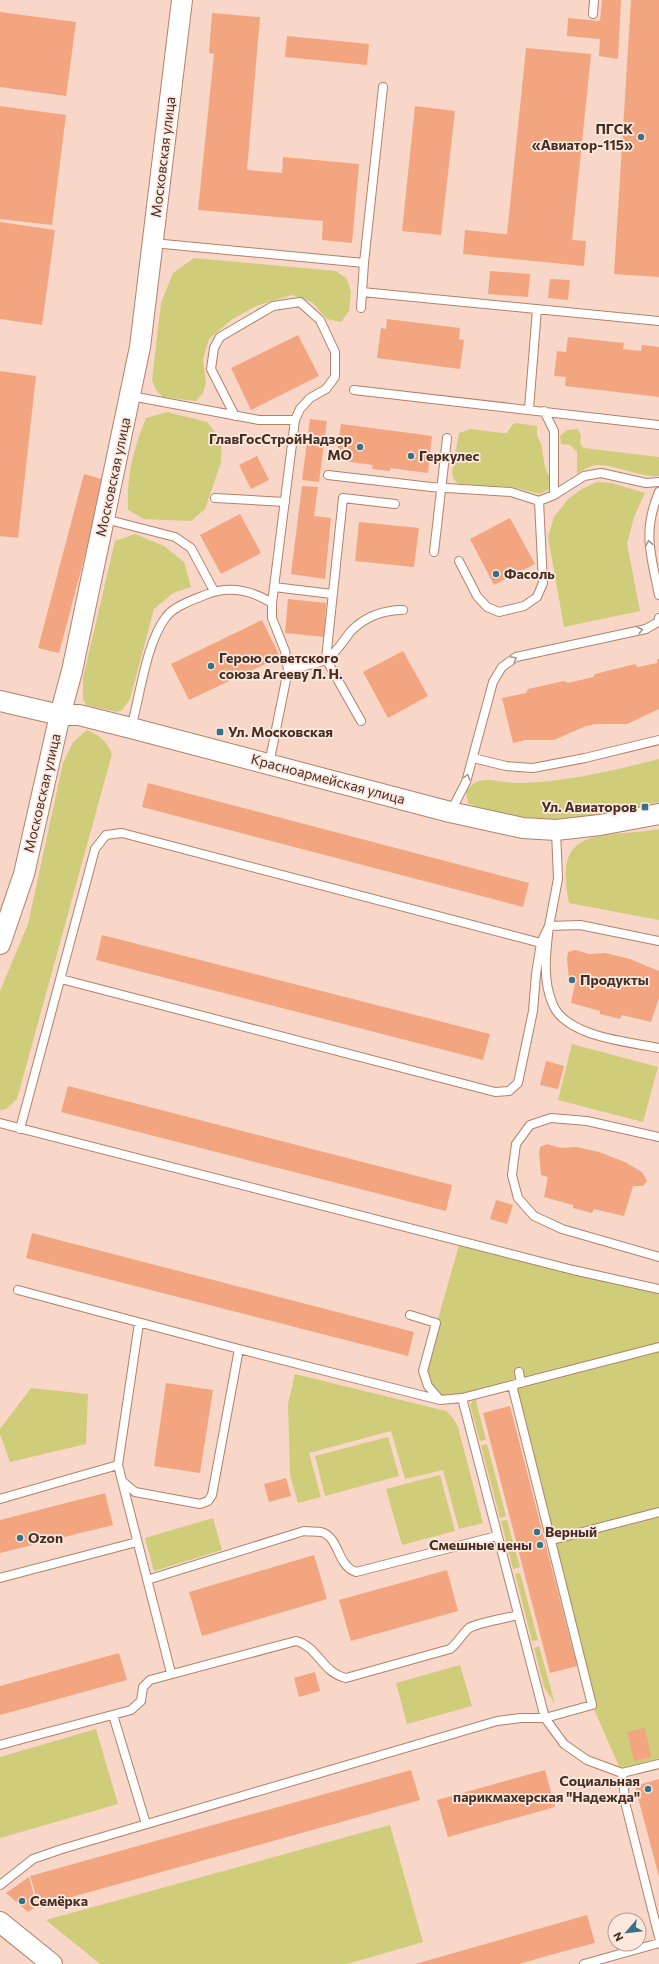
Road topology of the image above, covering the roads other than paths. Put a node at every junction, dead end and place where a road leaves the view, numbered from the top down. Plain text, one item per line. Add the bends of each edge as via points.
1 (182, 0) edge
2 (594, 0) edge
3 (593, 14) dead end
4 (384, 87) dead end
5 (153, 243) junction
6 (364, 263) junction
7 (362, 292) junction
8 (361, 308) dead end
9 (537, 309) junction
10 (659, 321) edge
11 (354, 390) dead end
12 (131, 396) junction
13 (529, 409) junction
14 (544, 411) junction
15 (235, 416) junction
16 (295, 420) junction
17 (659, 425) edge
18 (447, 438) dead end
19 (328, 475) dead end
20 (659, 482) edge
21 (442, 488) junction
22 (659, 492) edge
23 (554, 495) junction
24 (215, 498) dead end
25 (539, 501) junction
26 (285, 502) junction
27 (395, 504) dead end
28 (104, 519) junction
29 (434, 552) dead end
30 (459, 561) dead end
31 (274, 587) junction
32 (214, 591) junction
33 (332, 594) junction
34 (659, 595) edge
35 (272, 603) junction
36 (404, 610) dead end
37 (659, 618) edge
38 (326, 659) junction
39 (288, 670) junction
40 (0, 701) edge
41 (60, 715) junction
42 (361, 721) dead end
43 (131, 728) junction
44 (659, 740) edge
45 (473, 758) junction
46 (269, 764) junction
47 (450, 812) junction
48 (659, 814) edge
49 (556, 830) junction
50 (549, 926) junction
51 (659, 941) edge
52 (541, 943) junction
53 (0, 944) edge
54 (61, 979) junction
55 (659, 1048) edge
56 (0, 1123) edge
57 (20, 1129) junction
58 (659, 1137) edge
59 (659, 1257) edge
60 (659, 1289) edge
61 (18, 1290) dead end
62 (410, 1315) dead end
63 (139, 1323) junction
64 (659, 1347) edge
65 (239, 1349) junction
66 (519, 1372) dead end
67 (521, 1383) junction
68 (512, 1385) junction
69 (462, 1398) junction
70 (440, 1400) junction
71 (118, 1465) junction
72 (122, 1481) junction
73 (0, 1499) edge
74 (659, 1512) edge
75 (497, 1536) junction
76 (552, 1540) junction
77 (137, 1542) junction
78 (0, 1578) edge
79 (147, 1580) junction
80 (518, 1615) junction
81 (172, 1673) junction
82 (113, 1715) junction
83 (545, 1718) junction
84 (0, 1745) edge
85 (657, 1767) edge
86 (622, 1773) junction
87 (146, 1824) junction
88 (1, 1882) edge
89 (0, 1922) edge
90 (659, 1937) edge
91 (659, 1943) edge
92 (52, 1964) edge
93 (584, 1964) edge

1 - 5 street, Московская улица
2 - 3 lane
4 - 6 lane
5 - 6 lane
5 - 12 street, Московская улица
6 - 7 lane
7 - 8 lane
7 - 9 lane
9 - 10 lane
9 - 13 lane
11 - 13 lane
12 - 15 lane
12 - 28 street, Московская улица
13 - 14 lane
14 - 17 lane
14 - 23 lane via 554,431
15 - 16 lane via 259,420
15 - 16 lane via 211,369 214,348 220,337 273,306 300,302 320,320 335,352 335,377 326,390 310,398 300,409
16 - 26 lane
18 - 21 lane
19 - 21 lane
20 - 23 lane via 646,483 601,473 584,476
21 - 25 lane via 511,492
21 - 29 lane
34 -> 22 lane via 648,537 650,520
23 - 25 lane
24 - 26 lane
25 - 30 lane via 543,583 537,596 524,606 499,612 487,607 477,596
26 - 31 lane
27 - 33 lane via 343,498
28 - 32 lane via 175,537 191,548
28 - 41 street, Московская улица via 72,671
31 - 33 lane
31 - 35 lane
32 - 35 lane via 237,589 257,594
32 - 43 lane via 185,603 166,616 149,657
33 - 38 lane
35 - 39 lane via 272,618 285,651
36 - 38 lane via 387,610 370,617 352,631 340,647
45 -> 37 lane via 493,682 502,667 516,657 646,629 658,622
38 - 39 lane
38 - 42 lane
39 - 46 lane
40 - 41 street, Красноармейская улица
41 - 43 street, Красноармейская улица via 79,715
41 - 53 street, Московская улица via 24,874
43 - 46 street, Красноармейская улица
44 - 45 lane via 533,768 506,766
47 -> 45 lane via 466,782
46 - 47 street, Красноармейская улица
47 - 49 street, Красноармейская улица via 523,828
48 - 49 street, Красноармейская улица
49 - 50 lane via 558,880
50 - 51 lane via 580,925
50 - 52 lane
50 - 55 lane via 547,986 553,1006 564,1019 582,1030 604,1037
52 - 54 lane via 122,833 106,835 95,849
52 - 54 lane via 533,1011 518,1083 509,1091 495,1092
54 - 57 lane
56 - 57 lane
57 - 60 lane via 573,1270
58 - 59 lane via 587,1120 551,1118 530,1124 516,1144 512,1175 518,1198 534,1216 562,1228
61 - 63 lane
62 - 70 lane via 436,1323 423,1371 428,1386
63 - 65 lane
63 - 71 lane
64 - 67 lane
65 - 70 lane
65 - 72 lane via 212,1495 208,1501 200,1504 135,1492
66 - 67 lane
67 - 68 lane
68 - 69 lane
68 - 76 lane
69 - 70 lane
69 - 75 lane
71 - 72 lane
71 - 73 lane
72 - 77 lane
74 - 76 lane
75 - 79 lane via 356,1572 344,1565 330,1538 322,1532 304,1531
75 - 80 lane
76 - 83 lane via 592,1706
77 - 78 lane
77 - 79 lane
79 - 81 lane
80 - 81 lane via 472,1627 450,1649 346,1678 336,1675 306,1644 296,1641
80 - 83 lane
81 - 82 lane via 150,1680 143,1687 140,1701 131,1710
82 - 84 lane
82 - 87 lane
83 - 86 lane via 564,1744 587,1760
83 - 87 lane via 497,1721
85 - 86 lane
86 - 90 lane via 626,1806
87 - 88 lane via 33,1859
89 - 92 street
91 - 93 lane

